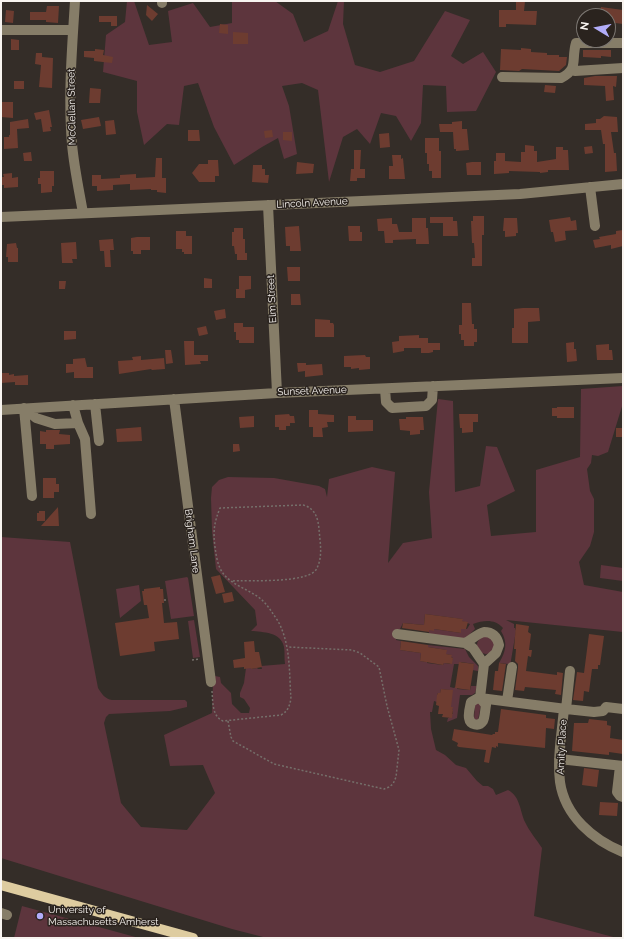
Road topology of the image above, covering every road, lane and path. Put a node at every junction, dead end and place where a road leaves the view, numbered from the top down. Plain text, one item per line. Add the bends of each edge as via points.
1 (75, 1) edge
2 (1, 30) edge
3 (73, 30) junction
4 (623, 43) edge
5 (623, 68) edge
6 (575, 71) dead end
7 (502, 77) dead end
8 (623, 184) edge
9 (590, 188) junction
10 (268, 205) junction
11 (83, 213) junction
12 (1, 217) edge
13 (595, 226) dead end
14 (623, 378) edge
15 (434, 386) junction
16 (385, 389) junction
17 (276, 393) junction
18 (174, 399) junction
19 (95, 404) junction
20 (73, 405) junction
21 (24, 408) junction
22 (1, 410) edge
23 (78, 423) junction
24 (99, 441) dead end
25 (32, 496) dead end
26 (91, 514) dead end
27 (231, 581) junction
28 (397, 634) dead end
29 (465, 643) junction
30 (288, 647) junction
31 (201, 659) dead end
32 (192, 660) dead end
33 (484, 664) junction
34 (512, 667) dead end
35 (570, 671) dead end
36 (211, 682) joint
37 (507, 701) junction
38 (565, 709) junction
39 (623, 709) edge
40 (228, 721) junction
41 (559, 759) junction
42 (621, 766) edge
43 (623, 796) edge
44 (623, 852) edge
45 (1, 885) edge
46 (193, 938) edge

1 - 3 street, McClellan Street
2 - 3 street
3 - 11 street, McClellan Street via 71,131
4 - 7 street via 576,43 574,68 561,78
5 - 6 street
8 - 9 street, Lincoln Avenue
9 - 10 street, Lincoln Avenue via 520,194
9 - 13 street
10 - 11 street, Lincoln Avenue
10 - 17 street, Elm Street
11 - 12 street, Lincoln Avenue
14 - 15 street, Sunset Avenue
15 - 16 street, Sunset Avenue
15 - 16 street via 432,400 426,406 392,408 386,402
16 - 17 street, Sunset Avenue
17 - 18 street, Sunset Avenue
18 - 19 street, Sunset Avenue
18 - 36 street, Brigham Lane
19 - 20 street, Sunset Avenue
19 - 24 street
20 - 21 street, Sunset Avenue
20 - 23 street
21 - 22 street, Sunset Avenue
21 - 23 street via 36,418 55,424
21 - 25 street
23 - 26 street via 85,439
27 - 27 path via 220,568 217,557 213,528 220,508 303,505 312,510 317,517 321,552 314,573 290,580
27 - 30 path via 262,600 270,608
28 - 29 street
29 - 33 street
29 - 33 street via 484,632 496,636 498,649
30 - 40 path via 291,699 286,712 281,716
30 - 40 path via 352,650 379,667 399,750 393,784 384,789 274,764 234,741
31 - 32 path
33 - 37 street via 480,698
34 - 37 street
35 - 38 street, Amity Place
36 - 40 path via 216,715 223,721
37 - 38 street
38 - 39 street via 594,712 603,711 606,707
38 - 41 street, Amity Place
41 - 42 street
41 - 44 street, Amity Place via 560,783 571,811 585,830 606,845
42 - 43 street via 617,792
45 - 46 main road

